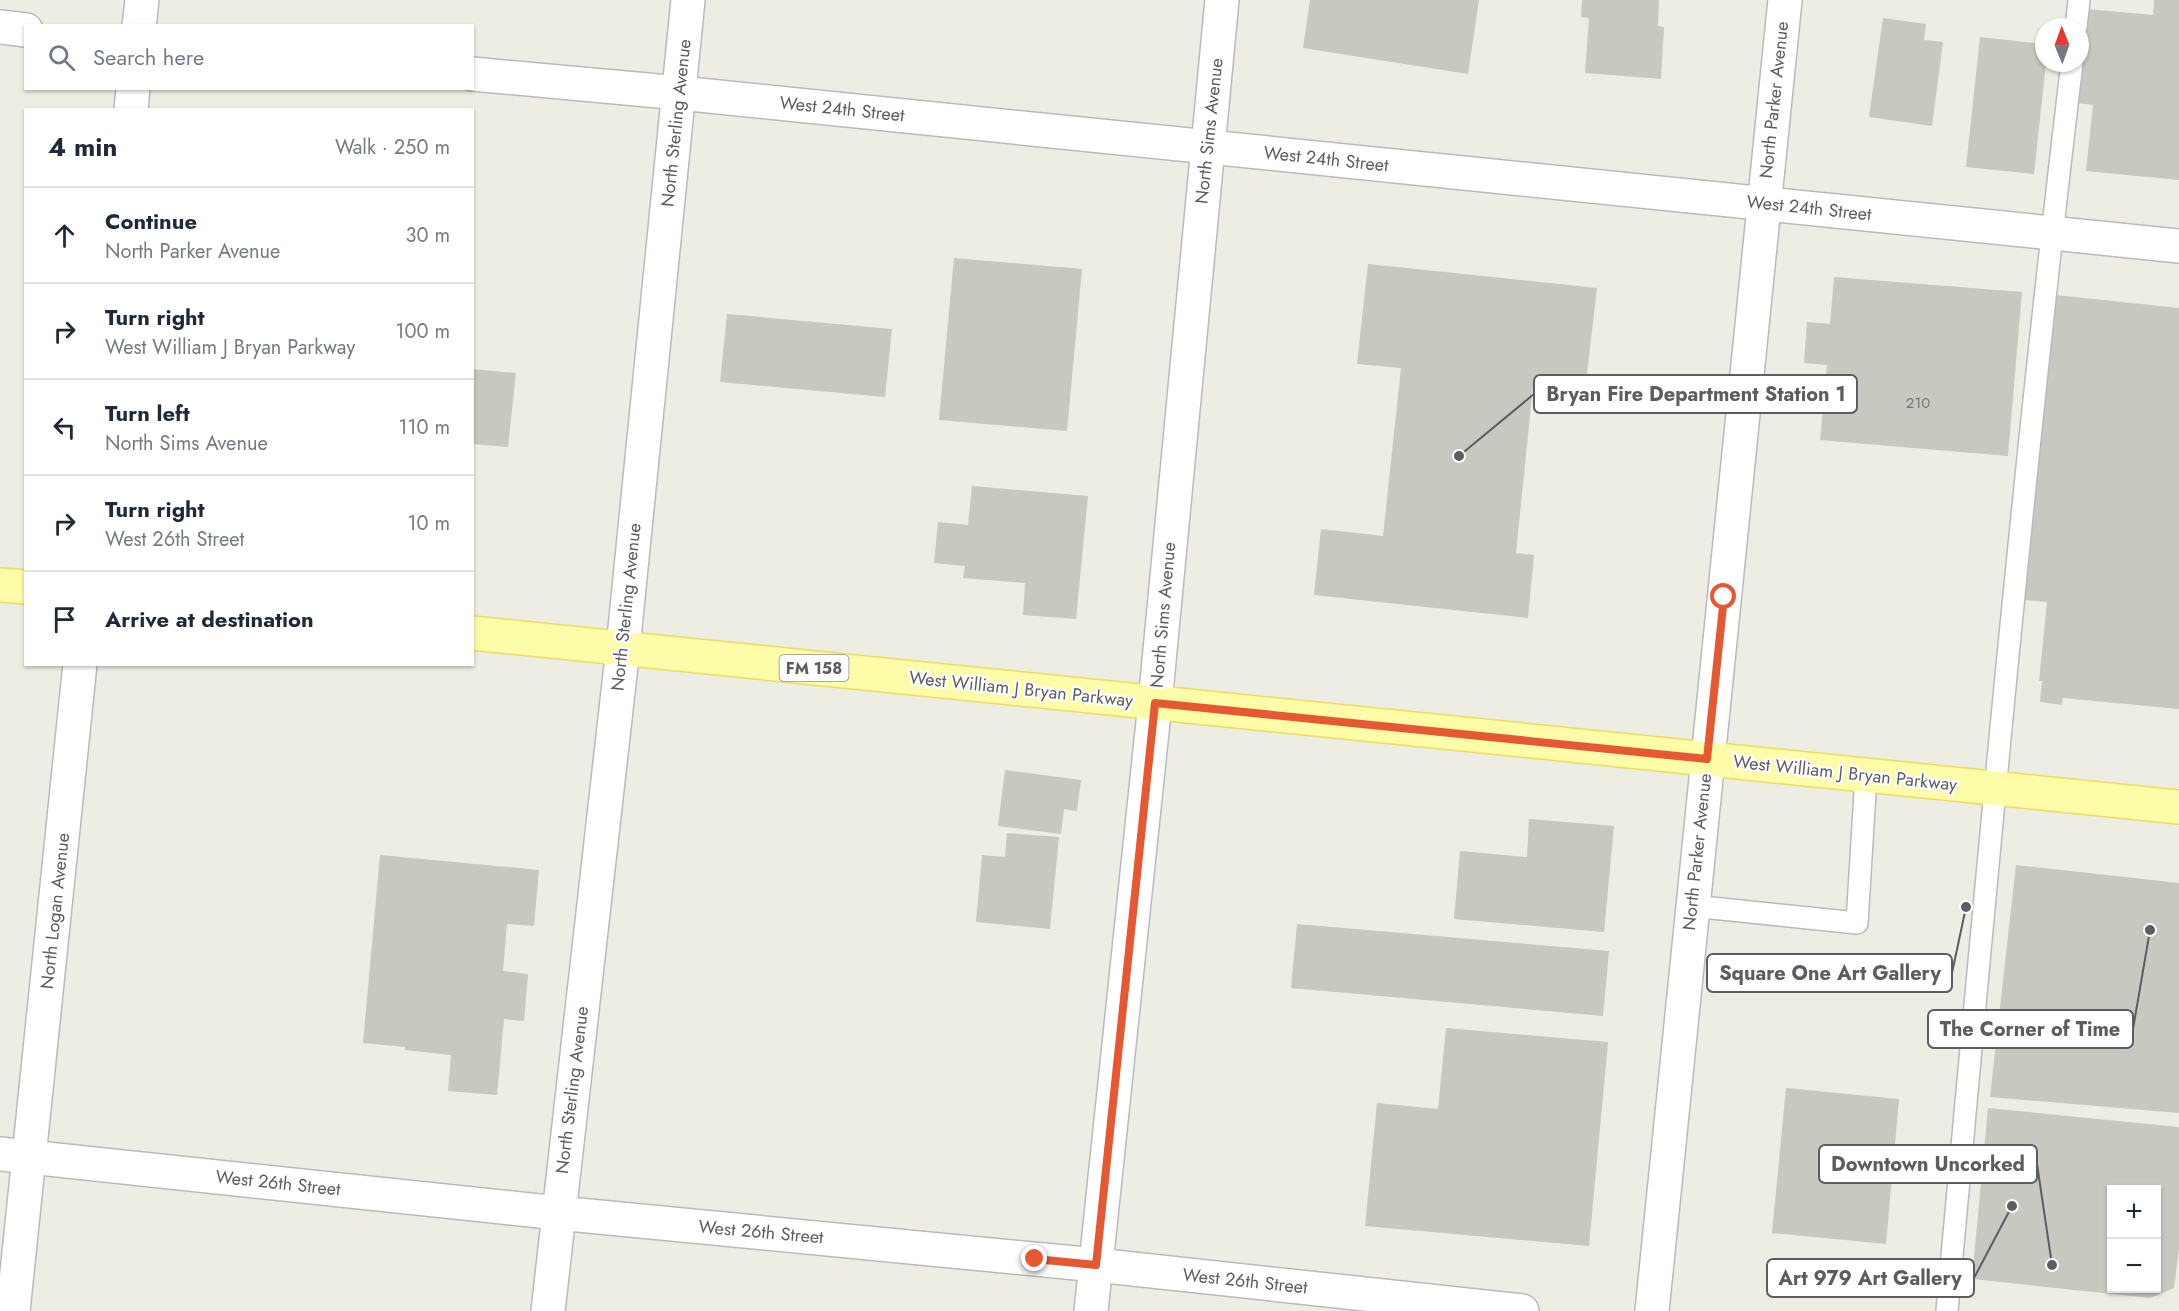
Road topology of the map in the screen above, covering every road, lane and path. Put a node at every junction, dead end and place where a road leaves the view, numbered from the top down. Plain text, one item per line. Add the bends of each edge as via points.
1 (142, 0) edge
2 (688, 0) edge
3 (1222, 0) edge
4 (1785, 0) edge
5 (2079, 0) edge
6 (2077, 18) edge
7 (139, 24) edge
8 (0, 27) edge
9 (24, 30) edge
10 (2071, 72) edge
11 (474, 74) edge
12 (133, 90) edge
13 (680, 93) junction
14 (131, 108) edge
15 (1207, 146) junction
16 (1764, 204) junction
17 (2051, 233) junction
18 (2179, 246) edge
19 (0, 585) edge
20 (24, 587) edge
21 (474, 633) edge
22 (622, 648) junction
23 (80, 666) edge
24 (1155, 703) junction
25 (1707, 759) junction
26 (1866, 776) junction
27 (1995, 788) junction
28 (2179, 807) edge
29 (1692, 906) junction
30 (15, 1156) edge
31 (558, 1213) junction
32 (1096, 1265) junction
33 (13, 1311) edge
34 (548, 1311) edge
35 (1091, 1311) edge
36 (1522, 1311) edge
37 (1653, 1311) edge
38 (1947, 1311) edge

1 - 7 street
2 - 13 street, North Sterling Avenue
3 - 15 street, North Sims Avenue
4 - 16 street, North Parker Avenue
5 - 6 lane
8 - 9 street
10 - 17 lane
11 - 13 street, West 24th Street
12 - 14 street
13 - 15 street, West 24th Street
13 - 22 street, North Sterling Avenue
15 - 16 street, West 24th Street
15 - 24 street, North Sims Avenue
16 - 17 street, West 24th Street
16 - 25 street, North Parker Avenue
17 - 18 street, West 24th Street
17 - 27 lane
19 - 20 main road
21 - 22 main road, West William J Bryan Parkway / FM 158
22 - 24 main road, West William J Bryan Parkway / FM 158
22 - 31 street, North Sterling Avenue
23 - 30 street, North Logan Avenue
24 - 25 main road, West William J Bryan Parkway / FM 158
24 - 32 street, North Sims Avenue
25 - 26 main road, West William J Bryan Parkway / FM 158
25 - 29 street, North Parker Avenue
26 - 27 main road, West William J Bryan Parkway / FM 158
26 - 29 lane via 1857,923
27 - 28 main road, West William J Bryan Parkway / FM 158
27 - 38 lane
29 - 37 street, North Parker Avenue
30 - 31 street, West 26th Street
30 - 33 street, North Logan Avenue
31 - 32 street, West 26th Street
31 - 34 street, North Sterling Avenue
32 - 35 street, North Sims Avenue
32 - 36 street, West 26th Street

